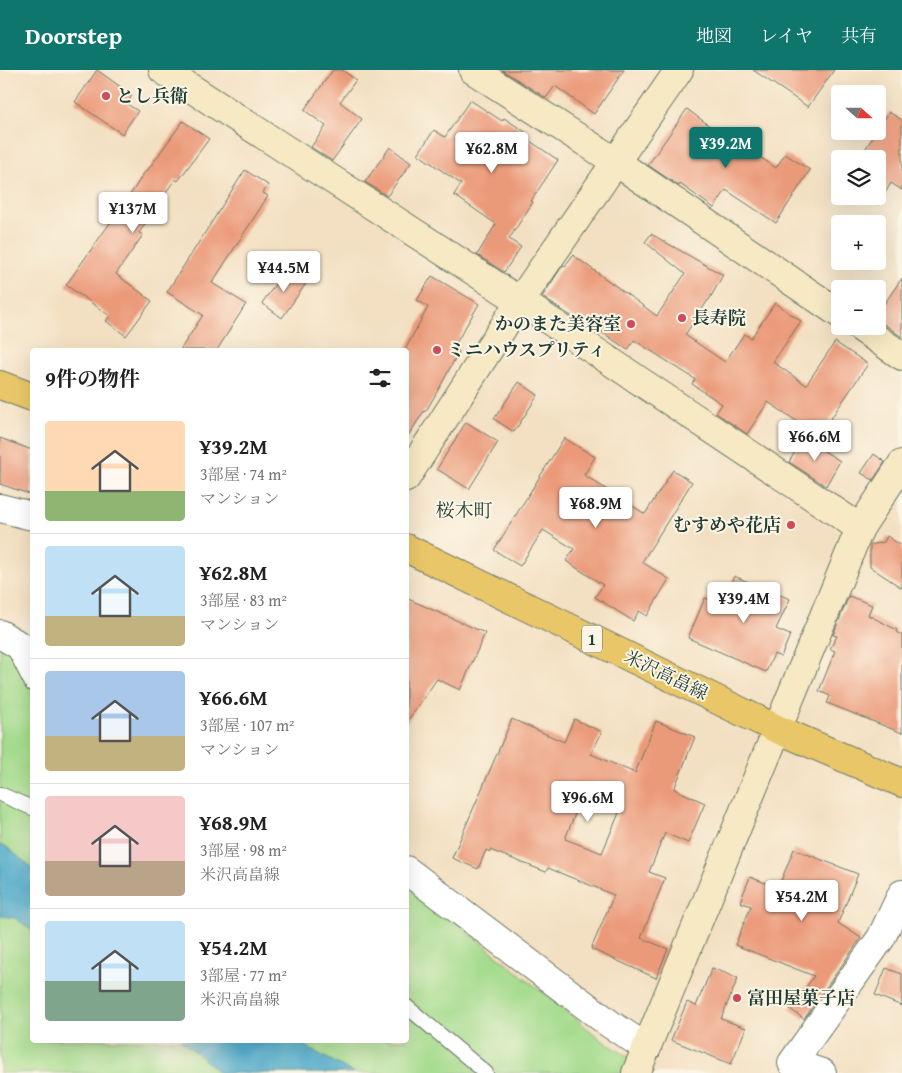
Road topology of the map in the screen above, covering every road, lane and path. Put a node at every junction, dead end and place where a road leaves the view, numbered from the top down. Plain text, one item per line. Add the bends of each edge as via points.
1 (163, 70) edge
2 (473, 70) edge
3 (678, 70) edge
4 (616, 162) junction
5 (520, 301) junction
6 (831, 308) edge
7 (871, 335) edge
8 (902, 356) edge
9 (0, 386) edge
10 (30, 396) edge
11 (902, 464) edge
12 (409, 473) edge
13 (0, 508) edge
14 (30, 516) edge
15 (860, 528) junction
16 (409, 549) edge
17 (4, 637) edge
18 (30, 652) edge
19 (30, 681) edge
20 (777, 729) junction
21 (902, 783) edge
22 (0, 794) edge
23 (30, 807) edge
24 (409, 872) edge
25 (902, 894) edge
26 (409, 1009) edge
27 (647, 1048) junction
28 (486, 1073) edge
29 (636, 1073) edge
30 (822, 1073) edge

1 - 5 street
2 - 4 street
3 - 4 street
4 - 5 street
4 - 6 street
5 - 12 street
5 - 15 street
7 - 8 street
9 - 10 main road
11 - 15 street
13 - 14 street
15 - 20 street
16 - 20 main road, 米沢高畠線 / 1
17 - 18 street
17 - 19 lane
20 - 21 main road, 米沢高畠線 / 1
20 - 27 street
22 - 23 lane
24 - 27 street via 610,1024
25 - 30 street via 881,938 792,1063
26 - 28 lane
27 - 29 street

